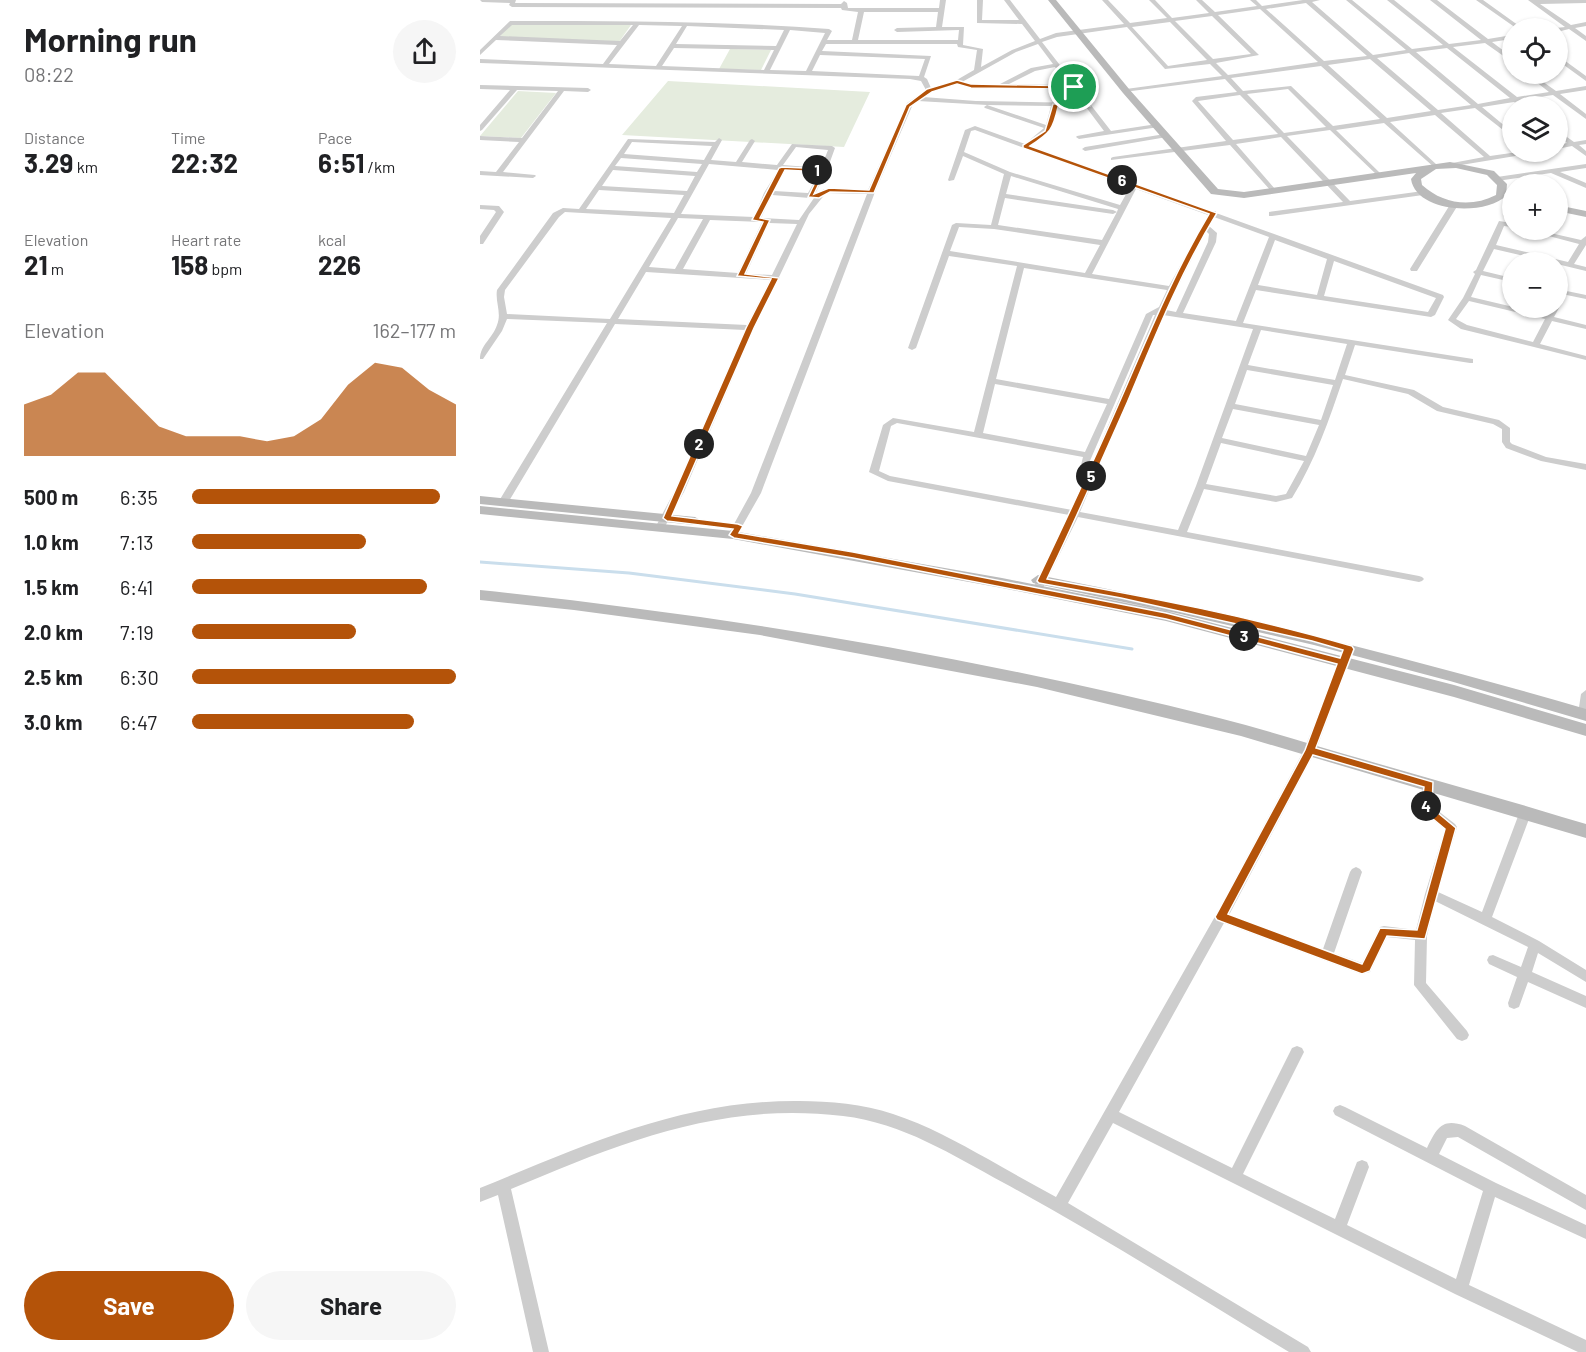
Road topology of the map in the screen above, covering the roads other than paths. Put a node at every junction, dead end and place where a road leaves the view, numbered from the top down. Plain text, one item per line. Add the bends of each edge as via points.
1 (483, 0) edge
2 (877, 0) edge
3 (909, 0) edge
4 (943, 0) edge
5 (980, 0) edge
6 (1007, 0) edge
7 (1052, 0) edge
8 (1105, 0) edge
9 (1152, 0) edge
10 (1199, 0) edge
11 (1252, 0) edge
12 (1317, 0) edge
13 (1349, 0) edge
14 (1390, 0) edge
15 (1433, 0) edge
16 (1479, 0) edge
17 (513, 1) edge
18 (1307, 1) edge
19 (1532, 1) edge
20 (1550, 1) edge
21 (1586, 1) edge
22 (602, 2) edge
23 (705, 3) edge
24 (844, 3) edge
25 (1263, 5) edge
26 (899, 9) junction
27 (908, 9) junction
28 (861, 10) junction
29 (875, 10) junction
30 (942, 10) junction
31 (1213, 14) junction
32 (1505, 18) edge
33 (1171, 19) junction
34 (1023, 22) junction
35 (637, 23) junction
36 (686, 24) junction
37 (1586, 24) edge
38 (1127, 25) junction
39 (788, 28) junction
40 (939, 28) junction
41 (1568, 28) edge
42 (1571, 28) junction
43 (897, 30) junction
44 (1078, 31) junction
45 (494, 38) junction
46 (1502, 39) edge
47 (1586, 39) edge
48 (1038, 41) junction
49 (1487, 41) junction
50 (825, 42) junction
51 (855, 42) junction
52 (895, 42) junction
53 (961, 42) junction
54 (623, 43) junction
55 (672, 46) junction
56 (1449, 46) junction
57 (778, 48) junction
58 (1412, 51) junction
59 (820, 52) junction
60 (1502, 52) edge
61 (480, 53) edge
62 (1372, 57) junction
63 (480, 61) edge
64 (1211, 62) junction
65 (1326, 64) junction
66 (1058, 65) junction
67 (604, 66) junction
68 (1568, 66) edge
69 (658, 68) junction
70 (977, 71) junction
71 (766, 72) junction
72 (808, 73) junction
73 (1226, 77) junction
74 (921, 78) junction
75 (1586, 80) edge
76 (957, 82) junction
77 (1542, 84) edge
78 (480, 87) edge
79 (1002, 87) junction
80 (1074, 87) junction
81 (516, 88) junction
82 (1586, 88) edge
83 (562, 90) junction
84 (588, 90) dead end
85 (930, 91) junction
86 (1126, 91) junction
87 (1242, 92) junction
88 (1554, 93) junction
89 (1512, 96) edge
90 (1535, 96) edge
91 (917, 99) junction
92 (1502, 101) edge
93 (976, 103) junction
94 (1055, 105) junction
95 (1088, 105) junction
96 (1475, 105) junction
97 (1436, 112) junction
98 (1586, 117) edge
99 (1392, 120) junction
100 (1383, 121) junction
101 (1157, 126) junction
102 (1502, 127) edge
103 (1049, 128) junction
104 (1331, 128) junction
105 (480, 129) edge
106 (1109, 133) junction
107 (1280, 135) junction
108 (1165, 136) junction
109 (1079, 137) dead end
110 (480, 138) edge
111 (523, 140) junction
112 (1568, 140) edge
113 (752, 141) dead end
114 (1586, 142) edge
115 (1233, 143) junction
116 (1573, 144) junction
117 (1568, 145) edge
118 (1026, 146) junction
119 (1085, 149) dead end
120 (1178, 150) junction
121 (961, 153) junction
122 (1586, 154) edge
123 (619, 156) junction
124 (1502, 156) edge
125 (1489, 158) junction
126 (1113, 159) dead end
127 (707, 161) junction
128 (737, 165) junction
129 (1439, 166) junction
130 (1586, 166) edge
131 (611, 168) junction
132 (780, 168) junction
133 (824, 170) junction
134 (1552, 171) junction
135 (480, 173) edge
136 (1008, 173) junction
137 (498, 174) junction
138 (699, 174) junction
139 (1378, 174) junction
140 (533, 176) dead end
141 (1497, 179) junction
142 (951, 180) dead end
143 (1327, 182) junction
144 (1134, 185) junction
145 (1586, 186) edge
146 (598, 188) junction
147 (1273, 190) junction
148 (871, 192) junction
149 (689, 193) junction
150 (768, 193) junction
151 (1423, 193) junction
152 (1004, 195) junction
153 (814, 196) junction
154 (1501, 196) joint
155 (1348, 203) junction
156 (1454, 205) junction
157 (480, 207) edge
158 (582, 210) junction
159 (1568, 210) edge
160 (1120, 211) junction
161 (1213, 213) junction
162 (677, 214) junction
163 (1272, 214) dead end
164 (1586, 214) edge
165 (708, 217) junction
166 (756, 220) junction
167 (767, 220) junction
168 (802, 222) junction
169 (1502, 223) edge
170 (994, 226) junction
171 (1205, 227) junction
172 (1273, 236) junction
173 (1568, 238) edge
174 (1585, 241) edge
175 (480, 242) edge
176 (1104, 243) junction
177 (1491, 246) junction
178 (947, 253) junction
179 (1331, 259) junction
180 (1021, 264) junction
181 (1570, 265) junction
182 (643, 269) junction
183 (1414, 269) dead end
184 (1586, 269) edge
185 (678, 272) junction
186 (1477, 272) junction
187 (1088, 275) junction
188 (741, 276) junction
189 (776, 278) junction
190 (1502, 278) edge
191 (1253, 287) junction
192 (1173, 289) junction
193 (1568, 294) edge
194 (1320, 297) junction
195 (1586, 297) edge
196 (1467, 298) junction
197 (1502, 307) edge
198 (1163, 310) junction
199 (1179, 314) junction
200 (503, 315) junction
201 (1549, 318) joint
202 (612, 323) junction
203 (1239, 323) junction
204 (1258, 327) junction
205 (1586, 327) edge
206 (750, 328) junction
207 (1352, 342) junction
208 (1535, 346) junction
209 (912, 348) dead end
210 (480, 357) edge
211 (1586, 358) edge
212 (1470, 361) dead end
213 (1244, 367) junction
214 (1339, 380) junction
215 (992, 381) junction
216 (1111, 402) junction
217 (1229, 406) junction
218 (1323, 423) junction
219 (978, 435) junction
220 (1217, 440) junction
221 (1088, 455) junction
222 (1308, 459) junction
223 (1586, 467) edge
224 (1093, 472) junction
225 (1202, 486) junction
226 (480, 500) edge
227 (504, 501) junction
228 (480, 510) edge
229 (1074, 515) junction
230 (664, 523) junction
231 (736, 531) junction
232 (1181, 535) junction
233 (1419, 579) dead end
234 (1039, 585) junction
235 (480, 595) edge
236 (1346, 655) junction
237 (1586, 694) edge
238 (1584, 714) edge
239 (1586, 730) edge
240 (1310, 750) junction
241 (1430, 785) junction
242 (1526, 811) junction
243 (1586, 831) edge
244 (1356, 872) dead end
245 (1431, 894) junction
246 (1221, 917) junction
247 (1485, 919) junction
248 (1421, 936) junction
249 (1535, 945) junction
250 (1326, 957) junction
251 (1493, 960) dead end
252 (1525, 974) junction
253 (1586, 977) edge
254 (1586, 1002) edge
255 (1514, 1003) dead end
256 (1462, 1035) dead end
257 (1297, 1052) dead end
258 (1340, 1111) dead end
259 (1110, 1115) junction
260 (1431, 1156) junction
261 (1362, 1167) dead end
262 (1235, 1176) junction
263 (503, 1186) junction
264 (1491, 1188) junction
265 (480, 1195) edge
266 (1586, 1203) edge
267 (1059, 1204) junction
268 (1339, 1228) junction
269 (1586, 1232) edge
270 (1460, 1289) junction
271 (1586, 1348) edge
272 (541, 1352) edge
273 (1303, 1352) edge

1 - 17 street
2 - 29 street
3 - 27 street
4 - 30 street
5 - 34 street via 980,22
6 - 34 street
7 - 44 main road
8 - 38 street
9 - 33 street
10 - 31 street
11 - 25 street
12 - 18 street
13 - 58 street
14 - 56 street
15 - 49 street
16 - 32 street
17 - 22 street via 513,5
18 - 25 street
18 - 62 street
19 - 20 street
19 - 42 street
20 - 21 street
22 - 23 street
23 - 24 street
24 - 28 street via 847,10
25 - 31 street
25 - 65 street
26 - 27 street
26 - 29 street
26 - 43 street
27 - 30 street
28 - 29 street
28 - 51 street
30 - 40 street
31 - 33 street
31 - 64 street via 1256,55
33 - 38 street
33 - 64 street
34 - 48 street
35 - 36 street
35 - 45 street via 510,23
35 - 54 street
36 - 39 street
36 - 55 street
37 - 42 street
38 - 44 street
38 - 64 street via 1167,68
39 - 50 street via 828,29
39 - 57 street
40 - 43 street
40 - 53 street via 962,28
41 - 42 street
42 - 47 street
43 - 52 street
44 - 48 street
44 - 86 main road
45 - 54 street
45 - 61 street
46 - 49 street
48 - 66 street
48 - 70 street
49 - 56 street
49 - 60 street
50 - 51 street
50 - 59 street
51 - 52 street
52 - 53 street
53 - 70 street via 962,48 980,50
54 - 67 street
55 - 57 street
55 - 69 street
56 - 58 street
56 - 89 street
57 - 71 street
58 - 62 street
58 - 96 street
59 - 72 street
59 - 74 street via 930,57
62 - 65 street
62 - 97 street
63 - 67 street
64 - 73 street
65 - 73 street
65 - 99 street
65 - 100 street
66 - 79 street via 1033,69
66 - 80 street
67 - 69 street
68 - 75 street
69 - 71 street
70 - 76 street
71 - 72 street
72 - 74 street
73 - 86 street
73 - 87 street
74 - 85 street
76 - 79 street
76 - 85 street
77 - 88 street
78 - 81 street
79 - 80 street
80 - 95 street
81 - 83 street
81 - 105 street
82 - 88 street
83 - 84 street
83 - 111 street
85 - 91 street
86 - 101 main road
87 - 104 street via 1289,87
87 - 107 street
87 - 115 street via 1195,100
88 - 90 street
88 - 98 street
91 - 93 street
91 - 148 street via 908,106
92 - 96 street
93 - 94 street
93 - 103 street
94 - 95 street
94 - 103 street
95 - 106 street
96 - 97 street
96 - 102 street
97 - 99 street
97 - 125 street
99 - 100 street
99 - 129 street
100 - 104 street
100 - 129 street
101 - 106 street
101 - 108 main road
103 - 118 street
104 - 107 street
104 - 139 street
106 - 109 street
107 - 115 street
107 - 143 street
108 - 119 street
108 - 120 main road
110 - 111 street
111 - 137 street
112 - 116 street
113 - 128 street
114 - 116 street
115 - 120 street
115 - 147 street
116 - 117 street
116 - 122 street
118 - 121 street via 972,128
118 - 144 street
120 - 126 street
120 - 147 main road via 1215,192 1244,195
121 - 136 street
121 - 142 street
123 - 127 street
123 - 127 street via 632,137 718,142
123 - 131 street
124 - 125 street
125 - 129 street
127 - 128 street
127 - 138 street
128 - 132 street
129 - 139 main road
129 - 141 main road via 1480,169
129 - 151 main road via 1420,172 1417,186
130 - 134 street
131 - 138 street
131 - 146 street
132 - 133 street
132 - 133 street via 794,145 831,147
132 - 150 street
133 - 153 street
134 - 141 street
134 - 145 street
135 - 137 street
136 - 152 street
136 - 160 street
137 - 140 street
138 - 149 street
139 - 143 main road
141 - 154 main road via 1502,184
143 - 147 main road
143 - 155 street
144 - 160 street
144 - 161 street
146 - 149 street
146 - 158 street
148 - 153 street via 829,190
148 - 231 street via 756,493
149 - 162 street
150 - 153 street
150 - 166 street
151 - 155 street
151 - 156 main road
152 - 160 street
152 - 170 street
153 - 168 street
154 - 156 main road via 1484,204
155 - 163 street
156 - 183 street
157 - 175 street via 500,212
158 - 162 street
158 - 200 street via 563,210 556,215 501,290
159 - 164 main road
160 - 176 street
161 - 171 street
161 - 172 street
162 - 165 street
162 - 182 street
165 - 166 street
165 - 185 street
166 - 167 street
167 - 168 street
167 - 188 street
168 - 189 street
169 - 177 street
170 - 176 street
170 - 178 street via 956,225
171 - 192 street
171 - 199 street via 1213,233 1212,242
172 - 179 street
172 - 191 street
173 - 174 street
174 - 181 street
176 - 187 street
177 - 181 street
177 - 186 street
178 - 180 street
178 - 209 street
179 - 194 street
179 - 194 street via 1440,297 1431,315
180 - 187 street
180 - 215 street
181 - 184 street
182 - 185 street
182 - 202 street
185 - 188 street
186 - 190 street
186 - 196 street
187 - 192 street
188 - 189 street
189 - 206 street
191 - 194 street
191 - 203 street
192 - 198 street
193 - 195 street
196 - 197 street
196 - 208 street via 1452,320 1454,323
198 - 199 street
198 - 216 street via 1150,314
198 - 224 street
199 - 203 street
200 - 202 street
200 - 210 street
201 - 205 street
201 - 208 street
202 - 206 street
202 - 227 street
203 - 204 street
204 - 207 street
204 - 213 street
206 - 230 street
207 - 212 street
207 - 214 street
208 - 211 street
213 - 214 street
213 - 217 street
214 - 218 street
214 - 223 street via 1410,392 1440,409 1496,422 1506,428 1509,446
215 - 216 street
215 - 219 street
216 - 221 street
217 - 218 street
217 - 220 street
218 - 222 street
219 - 221 street
219 - 229 street via 892,420 887,425 874,472
220 - 222 street
220 - 225 street
221 - 224 street via 1085,469
222 - 225 street via 1292,493 1284,499
224 - 229 street
225 - 232 street
226 - 227 main road
227 - 230 main road
228 - 230 main road
229 - 232 street
229 - 234 street
230 - 231 main road
231 - 234 main road via 853,555
232 - 233 street
234 - 236 main road
235 - 240 main road via 661,614 919,657 1054,685
236 - 238 main road
236 - 239 main road
236 - 240 street
237 - 238 street
240 - 241 main road
240 - 246 street
241 - 242 main road
241 - 245 street via 1426,809 1451,828
242 - 243 main road
242 - 247 street
244 - 250 street
245 - 247 street
245 - 248 street
246 - 250 street
246 - 259 street
247 - 249 street
248 - 250 street via 1384,931 1362,969
248 - 256 street via 1420,985
249 - 252 street
249 - 253 street
251 - 252 street
252 - 254 street
252 - 255 street
257 - 262 street
258 - 260 street
259 - 262 street
259 - 267 street
260 - 264 street
260 - 266 street via 1442,1133 1460,1131
261 - 268 street
262 - 268 street
263 - 265 street
263 - 267 street via 640,1130 735,1110 791,1106 834,1108 903,1124
263 - 272 street
264 - 269 street
264 - 270 street
267 - 273 street
268 - 270 street
270 - 271 street

